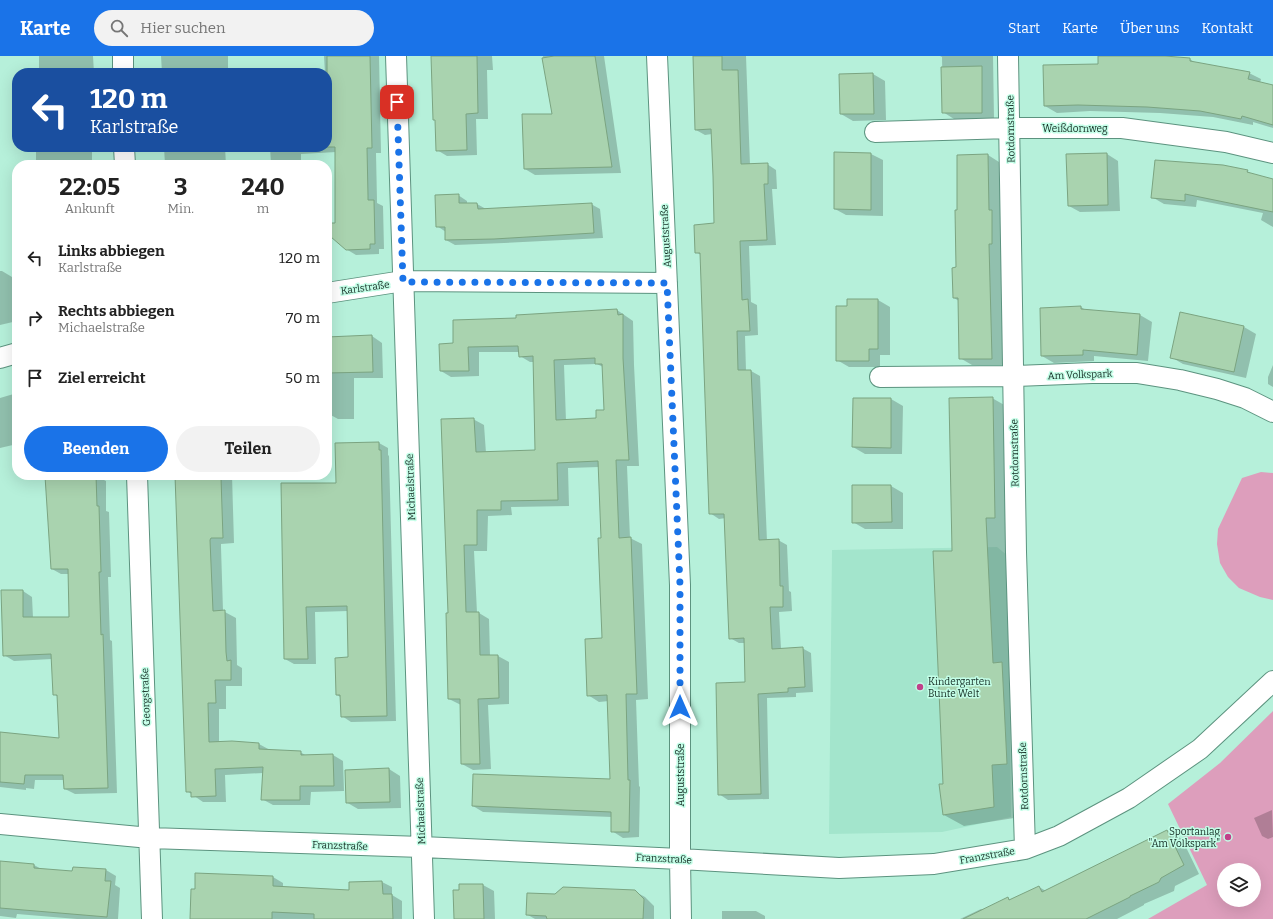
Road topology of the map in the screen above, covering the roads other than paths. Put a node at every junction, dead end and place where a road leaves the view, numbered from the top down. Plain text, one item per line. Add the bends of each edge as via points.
1 (123, 56) edge
2 (396, 56) edge
3 (657, 56) edge
4 (1008, 56) edge
5 (123, 68) edge
6 (1010, 128) junction
7 (875, 132) dead end
8 (1273, 153) edge
9 (403, 282) junction
10 (667, 283) junction
11 (332, 292) edge
12 (12, 354) edge
13 (0, 358) edge
14 (1013, 376) junction
15 (880, 377) dead end
16 (1273, 412) edge
17 (137, 480) edge
18 (1273, 681) edge
19 (0, 824) edge
20 (150, 838) junction
21 (422, 847) junction
22 (1025, 849) junction
23 (680, 859) junction
24 (152, 919) edge
25 (424, 919) edge
26 (681, 919) edge

1 - 5 street
2 - 9 street, Michaelstraße
3 - 10 street, Auguststraße
4 - 6 street, Rotdornstraße
6 - 7 street, Weißdornweg
6 - 8 street, Weißdornweg via 1122,128 1226,142
6 - 14 street, Rotdornstraße
9 - 10 street, Karlstraße
9 - 11 street, Karlstraße
9 - 21 street, Michaelstraße
10 - 23 street, Auguststraße via 680,585
12 - 13 street
14 - 15 street, Am Volkspark
14 - 16 street, Am Volkspark via 1137,373 1217,389 1245,398
14 - 22 street, Rotdornstraße
17 - 20 street, Georgstraße
18 - 22 street, Franzstraße via 1200,749 1129,798 1059,836
19 - 20 street, Franzstraße
20 - 21 street, Franzstraße
20 - 24 street, Georgstraße
21 - 23 street, Franzstraße
21 - 25 street, Michaelstraße
22 - 23 street, Franzstraße via 914,866 839,868
23 - 26 street, Auguststraße

